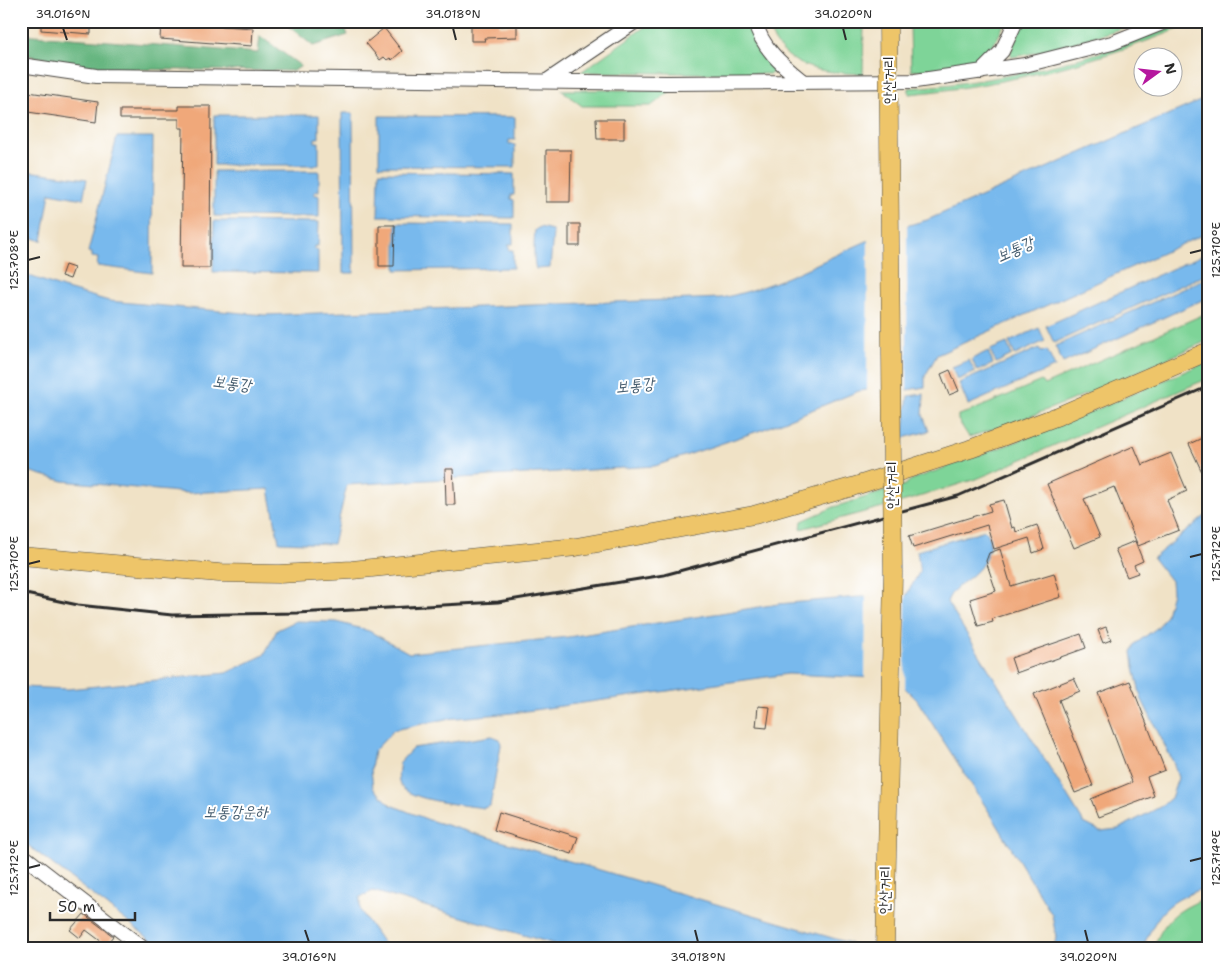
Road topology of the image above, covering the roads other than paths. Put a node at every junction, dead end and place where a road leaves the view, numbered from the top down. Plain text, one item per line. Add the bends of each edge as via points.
1 (636, 21) edge
2 (755, 21) edge
3 (888, 21) edge
4 (1016, 21) edge
5 (1167, 21) edge
6 (21, 65) edge
7 (981, 72) junction
8 (801, 80) junction
9 (546, 81) junction
10 (1209, 351) edge
11 (21, 556) edge
12 (21, 854) edge
13 (144, 949) edge
14 (885, 949) edge

1 - 9 street
2 - 8 street via 757,32 778,62
3 - 14 main road, 안산거리, bridge via 893,574
4 - 7 street via 1002,51
5 - 7 street via 1112,43 1025,65
6 - 9 street via 96,76
7 - 8 street via 915,81 853,83
8 - 9 street
10 - 11 main road via 1125,389 970,450 861,484 754,515 576,547 352,570 280,574 219,573
12 - 13 street

